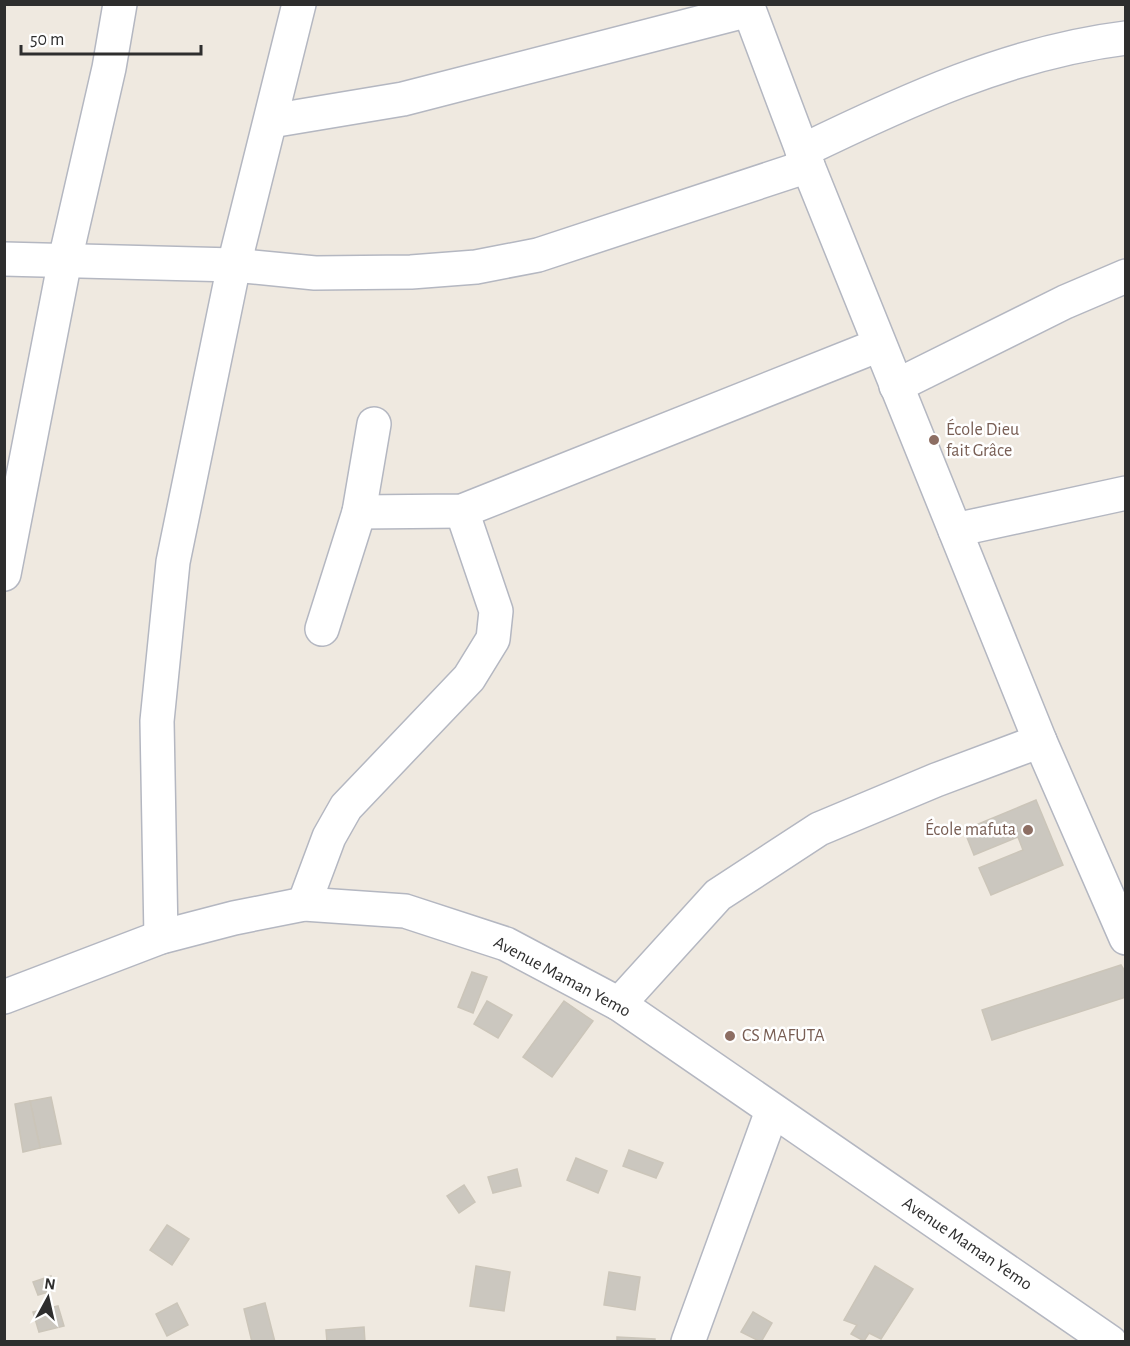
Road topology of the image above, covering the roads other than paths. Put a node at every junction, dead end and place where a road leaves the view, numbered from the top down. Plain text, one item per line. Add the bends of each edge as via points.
1 (120, 4) edge
2 (299, 4) edge
3 (748, 7) edge
4 (1125, 38) edge
5 (271, 121) junction
6 (805, 159) junction
7 (4, 259) edge
8 (65, 260) junction
9 (234, 265) junction
10 (1125, 276) edge
11 (879, 345) junction
12 (896, 386) junction
13 (374, 424) dead end
14 (1125, 493) edge
15 (462, 511) junction
16 (359, 512) junction
17 (955, 530) junction
18 (4, 574) edge
19 (322, 628) dead end
20 (1040, 741) junction
21 (304, 904) junction
22 (161, 938) junction
23 (1125, 938) edge
24 (4, 997) edge
25 (619, 1004) junction
26 (772, 1111) junction
27 (688, 1341) edge
28 (1110, 1341) edge

1 - 8 street
2 - 5 street
3 - 5 street via 402,99
3 - 6 street
4 - 6 street via 1024,58 968,78
5 - 9 street
6 - 9 street via 538,255 476,267 315,273
6 - 11 street
7 - 8 street
8 - 9 street
8 - 18 street
9 - 22 street via 173,562 157,721
10 - 12 street
11 - 12 street
11 - 15 street
12 - 17 street
13 - 16 street
14 - 17 street
15 - 16 street
15 - 21 street via 496,610 493,639 469,678 346,807 328,837
16 - 19 street
17 - 20 street
20 - 23 street
20 - 25 street via 819,829 718,895
21 - 22 street, Avenue Maman Yemo
21 - 25 street, Avenue Maman Yemo via 405,910 506,944
22 - 24 street, Avenue Maman Yemo
25 - 26 street, Avenue Maman Yemo
26 - 27 street
26 - 28 street, Avenue Maman Yemo

